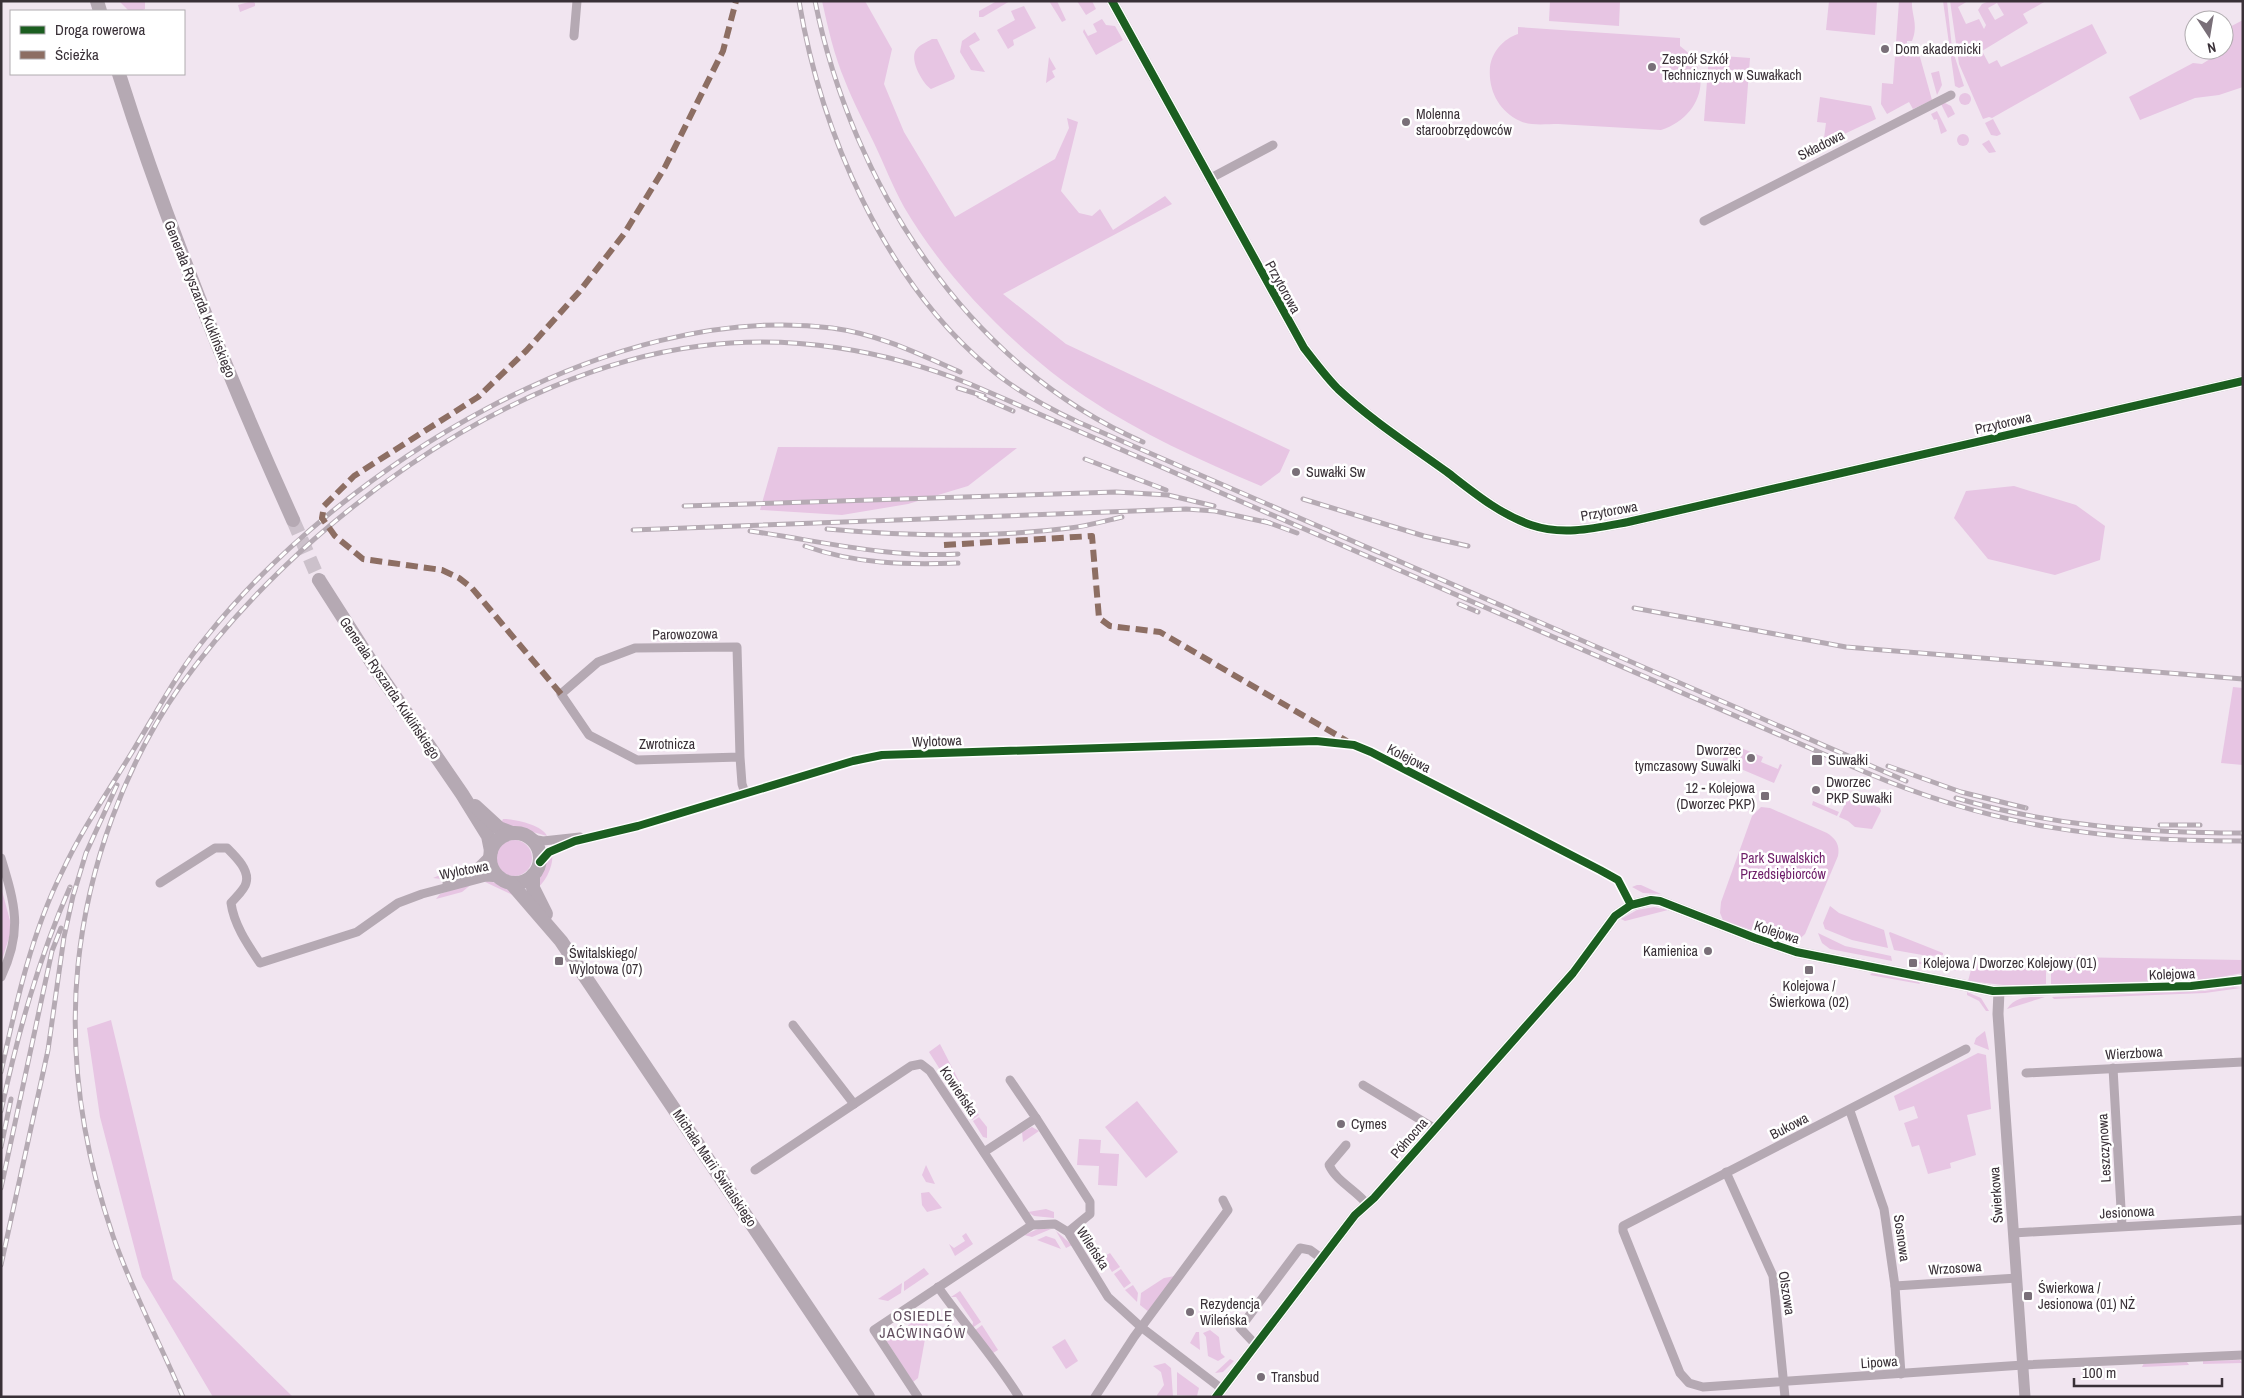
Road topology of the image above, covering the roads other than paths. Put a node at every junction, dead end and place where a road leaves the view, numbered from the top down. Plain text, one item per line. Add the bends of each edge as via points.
1 (577, 1) edge
2 (1112, 1) edge
3 (574, 36) dead end
4 (119, 75) edge
5 (1951, 95) dead end
6 (1273, 145) dead end
7 (1209, 179) junction
8 (1704, 221) dead end
9 (2243, 381) edge
10 (293, 520) tunnel mouth
11 (320, 580) tunnel mouth
12 (561, 694) joint
13 (1354, 745) joint
14 (740, 757) junction
15 (745, 793) junction
16 (462, 794) junction
17 (512, 833) junction
18 (595, 836) junction
19 (532, 839) junction
20 (490, 853) junction
21 (1, 858) edge
22 (540, 862) junction
23 (533, 876) junction
24 (505, 880) junction
25 (160, 883) dead end
26 (434, 890) junction
27 (1631, 905) junction
28 (561, 941) junction
29 (1, 977) edge
30 (2242, 980) edge
31 (1999, 991) junction
32 (793, 1026) dead end
33 (1966, 1048) dead end
34 (2243, 1062) edge
35 (2113, 1068) junction
36 (2026, 1072) dead end
37 (1010, 1080) dead end
38 (1363, 1085) dead end
39 (854, 1104) junction
40 (1850, 1110) junction
41 (1036, 1118) junction
42 (1434, 1128) junction
43 (1346, 1145) dead end
44 (984, 1152) junction
45 (755, 1170) dead end
46 (1726, 1172) junction
47 (1223, 1200) dead end
48 (1367, 1204) junction
49 (2243, 1220) edge
50 (1032, 1225) junction
51 (1623, 1226) joint
52 (2122, 1226) junction
53 (1068, 1232) junction
54 (2014, 1233) junction
55 (1321, 1258) junction
56 (2017, 1278) junction
57 (1895, 1286) junction
58 (938, 1287) junction
59 (1141, 1328) junction
60 (1256, 1345) junction
61 (2243, 1355) edge
62 (2023, 1364) junction
63 (1901, 1374) junction
64 (1783, 1382) junction
65 (1219, 1393) edge
66 (868, 1397) edge
67 (918, 1397) edge
68 (1019, 1397) edge
69 (1095, 1397) edge
70 (1785, 1397) edge
71 (2025, 1397) edge

1 - 3 street
2 - 7 street, Przytorowa
4 - 10 main road, Generała Ryszarda Kuklińskiego via 194,285
5 - 8 street, Składowa
6 - 7 street
7 - 9 street, Przytorowa via 1304,348 1337,388 1374,419 1507,515 1531,525 1556,530 1585,530 1628,522
11 - 16 main road, Generała Ryszarda Kuklińskiego via 374,666
12 - 14 street, Zwrotnicza via 590,735 637,760
12 - 14 street, Parowozowa via 598,662 635,648 737,647
13 - 15 street, Wylotowa via 1316,741 882,755
13 - 27 street, Kolejowa via 1610,875 1624,888
14 - 15 street, Parowozowa
15 - 18 street, Wylotowa
16 - 17 main road, Generała Ryszarda Kuklińskiego via 499,828
16 - 20 main road, Generała Ryszarda Kuklińskiego via 488,836
17 - 19 main road
17 - 20 main road via 498,839
18 - 19 street, Wylotowa via 543,841
18 - 22 street, Wylotowa via 549,852
19 - 22 main road via 539,850
20 - 24 main road via 493,870
20 - 26 street, Wylotowa via 476,869
21 - 29 street via 15,902 15,935
22 - 23 main road
23 - 24 main road via 523,882
23 - 28 main road, Michała Marii Świtalskiego via 533,888
24 - 26 street, Wylotowa via 486,877
24 - 28 main road, Michała Marii Świtalskiego
25 - 26 street, Wylotowa via 215,848 227,848 237,857 246,876 246,884 232,903 233,914 242,936 260,963 357,932 398,903
27 - 31 street, Kolejowa via 1660,901 1796,952
27 - 42 street, Północna via 1615,916 1573,973
28 - 66 main road, Michała Marii Świtalskiego
30 - 31 street, Kolejowa via 2191,986
31 - 54 street, Świerkowa
32 - 39 street
33 - 40 street, Bukowa
34 - 35 street, Wierzbowa
35 - 36 street, Wierzbowa
35 - 52 street, Leszczynowa
37 - 41 street
38 - 42 street
39 - 44 street, Kowieńska via 911,1066 921,1064 930,1071
39 - 45 street, Kowieńska
40 - 46 street, Bukowa
40 - 57 street, Sosnowa via 1884,1209
41 - 44 street
41 - 53 street via 1090,1202 1090,1214
42 - 48 street, Północna
43 - 48 street via 1329,1165 1333,1174
44 - 50 street, Kowieńska
46 - 51 street, Bukowa
46 - 64 street, Olszowa via 1773,1276
47 - 59 street via 1228,1210
48 - 55 street, Północna
49 - 52 street, Jesionowa
50 - 53 street, Wileńska via 1055,1224
50 - 58 street
51 - 64 street, Lipowa via 1680,1373 1688,1383 1703,1387
52 - 54 street, Jesionowa
53 - 59 street, Wileńska via 1108,1297
54 - 56 street, Świerkowa
55 - 60 street, Północna
55 - 60 street via 1300,1248 1240,1328
56 - 57 street, Wrzosowa
56 - 62 street, Świerkowa
57 - 63 street, Sosnowa
58 - 67 street via 874,1330
58 - 68 street
59 - 65 street, Wileńska
59 - 69 street
60 - 65 street, Północna
61 - 62 street, Lipowa
62 - 63 street, Lipowa
62 - 71 street, Świerkowa
63 - 64 street, Lipowa
64 - 70 street, Olszowa

